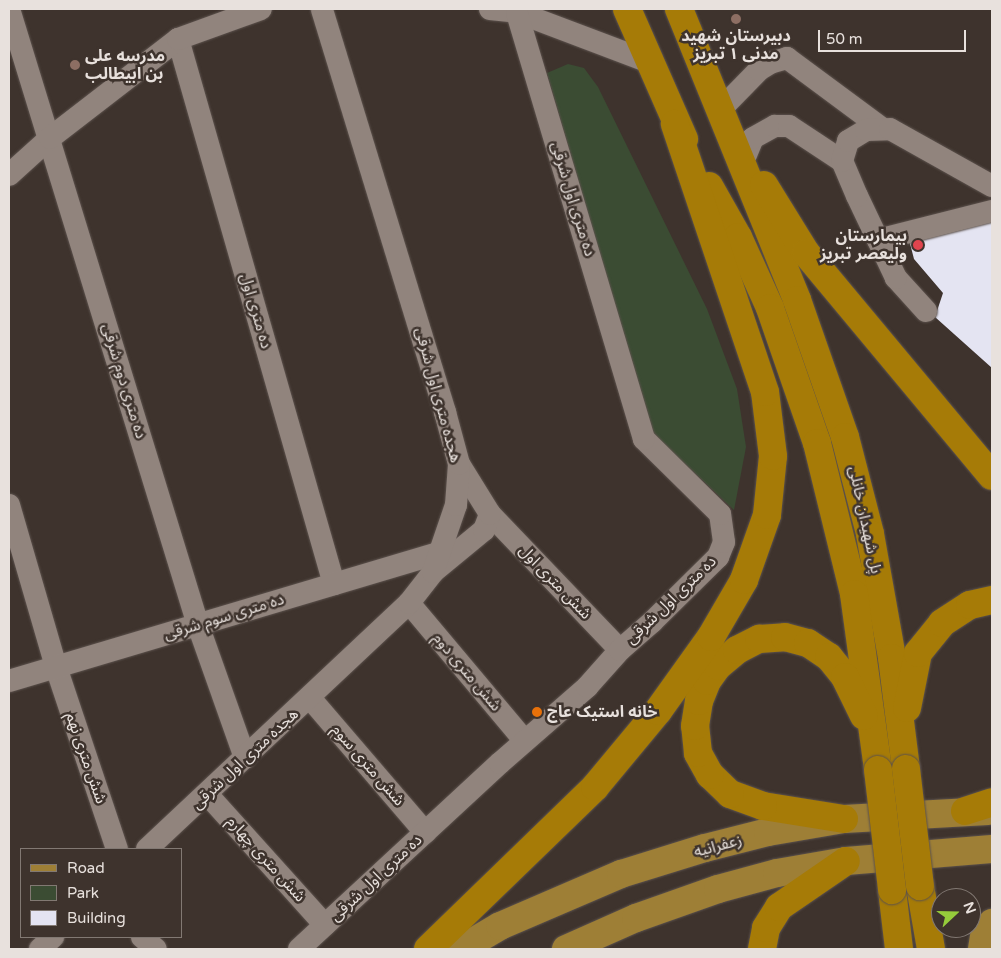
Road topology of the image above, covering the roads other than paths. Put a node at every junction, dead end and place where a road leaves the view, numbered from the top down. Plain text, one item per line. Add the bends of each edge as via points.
1 (9, 9) edge
2 (261, 9) edge
3 (322, 9) edge
4 (490, 9) edge
5 (627, 9) edge
6 (679, 9) edge
7 (517, 12) junction
8 (178, 39) junction
9 (647, 61) junction
10 (719, 111) junction
11 (675, 124) junction
12 (882, 129) junction
13 (50, 138) junction
14 (746, 155) junction
15 (842, 161) junction
16 (9, 175) edge
17 (992, 186) edge
18 (992, 211) edge
19 (878, 240) junction
20 (926, 311) dead end
21 (458, 464) junction
22 (992, 476) edge
23 (9, 505) edge
24 (490, 514) junction
25 (436, 562) junction
26 (334, 584) junction
27 (992, 600) edge
28 (409, 604) junction
29 (198, 625) junction
30 (620, 650) junction
31 (56, 667) junction
32 (9, 681) edge
33 (310, 698) junction
34 (874, 736) junction
35 (903, 740) junction
36 (525, 741) junction
37 (245, 758) junction
38 (207, 794) junction
39 (992, 802) edge
40 (965, 811) junction
41 (992, 811) edge
42 (844, 819) junction
43 (425, 832) junction
44 (117, 848) edge
45 (147, 848) edge
46 (992, 849) edge
47 (846, 861) junction
48 (992, 923) edge
49 (325, 925) junction
50 (52, 938) edge
51 (143, 938) edge
52 (897, 947) edge
53 (40, 949) edge
54 (156, 949) edge
55 (299, 949) edge
56 (428, 949) edge
57 (461, 949) edge
58 (566, 949) edge
59 (762, 949) edge
60 (931, 949) edge
61 (982, 949) edge

1 - 13 street, ده متری دوم شرقی
2 - 8 street
3 - 21 street, هجده متری اول شرقی
4 - 7 street
5 - 9 highway
6 - 10 highway
7 - 9 street
7 - 30 street, ده متری اول شرقی via 644,439 712,505 720,514 723,527 724,542 718,557
8 - 13 street
8 - 26 street, ده متری اول
9 - 11 highway
10 - 12 street via 758,70 770,62 787,58
10 - 14 highway
10 - 35 highway, پل شهیدان خانلی via 796,300 845,437 870,534
11 - 34 highway, پل شهیدان خانلی via 738,236 796,377 843,539
11 - 56 highway via 765,392 773,456 767,515 744,580 711,637 658,711 595,787
12 - 15 street via 866,130 848,141
12 - 17 street via 890,129
13 - 16 street
13 - 29 street, ده متری دوم شرقی
14 - 15 street via 753,138 774,126 789,126
14 - 22 highway via 806,253
15 - 19 street
18 - 19 street
19 - 20 street via 896,278
21 - 24 street, شش متری اول
21 - 25 street, هجده متری اول شرقی via 456,505
23 - 31 street, شش متری نهم
24 - 25 street via 484,530
24 - 30 street, شش متری اول
25 - 26 street, ده متری سوم شرقی
25 - 28 street, هجده متری اول شرقی
26 - 29 street, ده متری سوم شرقی
27 - 35 highway via 970,605 942,623 918,652 910,683
28 - 33 street, هجده متری اول شرقی
28 - 36 street, شش متری دوم
29 - 31 street, ده متری سوم شرقی
29 - 37 street, ده متری دوم شرقی
30 - 36 street, ده متری اول شرقی via 587,687
31 - 32 street, ده متری سوم شرقی
31 - 44 street, شش متری نهم
33 - 37 street, هجده متری اول شرقی
33 - 43 street, شش متری سوم
34 - 42 highway via 845,677 829,657 808,643 784,637 759,639 737,650 707,680 698,701 695,726 698,753 710,775 730,794 763,806
34 - 52 highway, پل شهیدان خانلی, bridge
35 - 60 highway, پل شهیدان خانلی, bridge via 920,886
36 - 43 street, ده متری اول شرقی
37 - 38 street, هجده متری اول شرقی
38 - 45 street, هجده متری اول شرقی
38 - 49 street, شش متری چهارم
39 - 40 highway
40 - 41 main road, زعفرانیه
40 - 42 main road, زعفرانیه
42 - 57 main road, زعفرانیه via 768,832 621,874 500,926
43 - 49 street, ده متری اول شرقی
46 - 47 main road
47 - 58 main road via 718,889 636,918
47 - 59 highway via 779,907 766,928
48 - 61 main road via 985,931
49 - 55 street, ده متری اول شرقی
50 - 53 street
51 - 54 street

